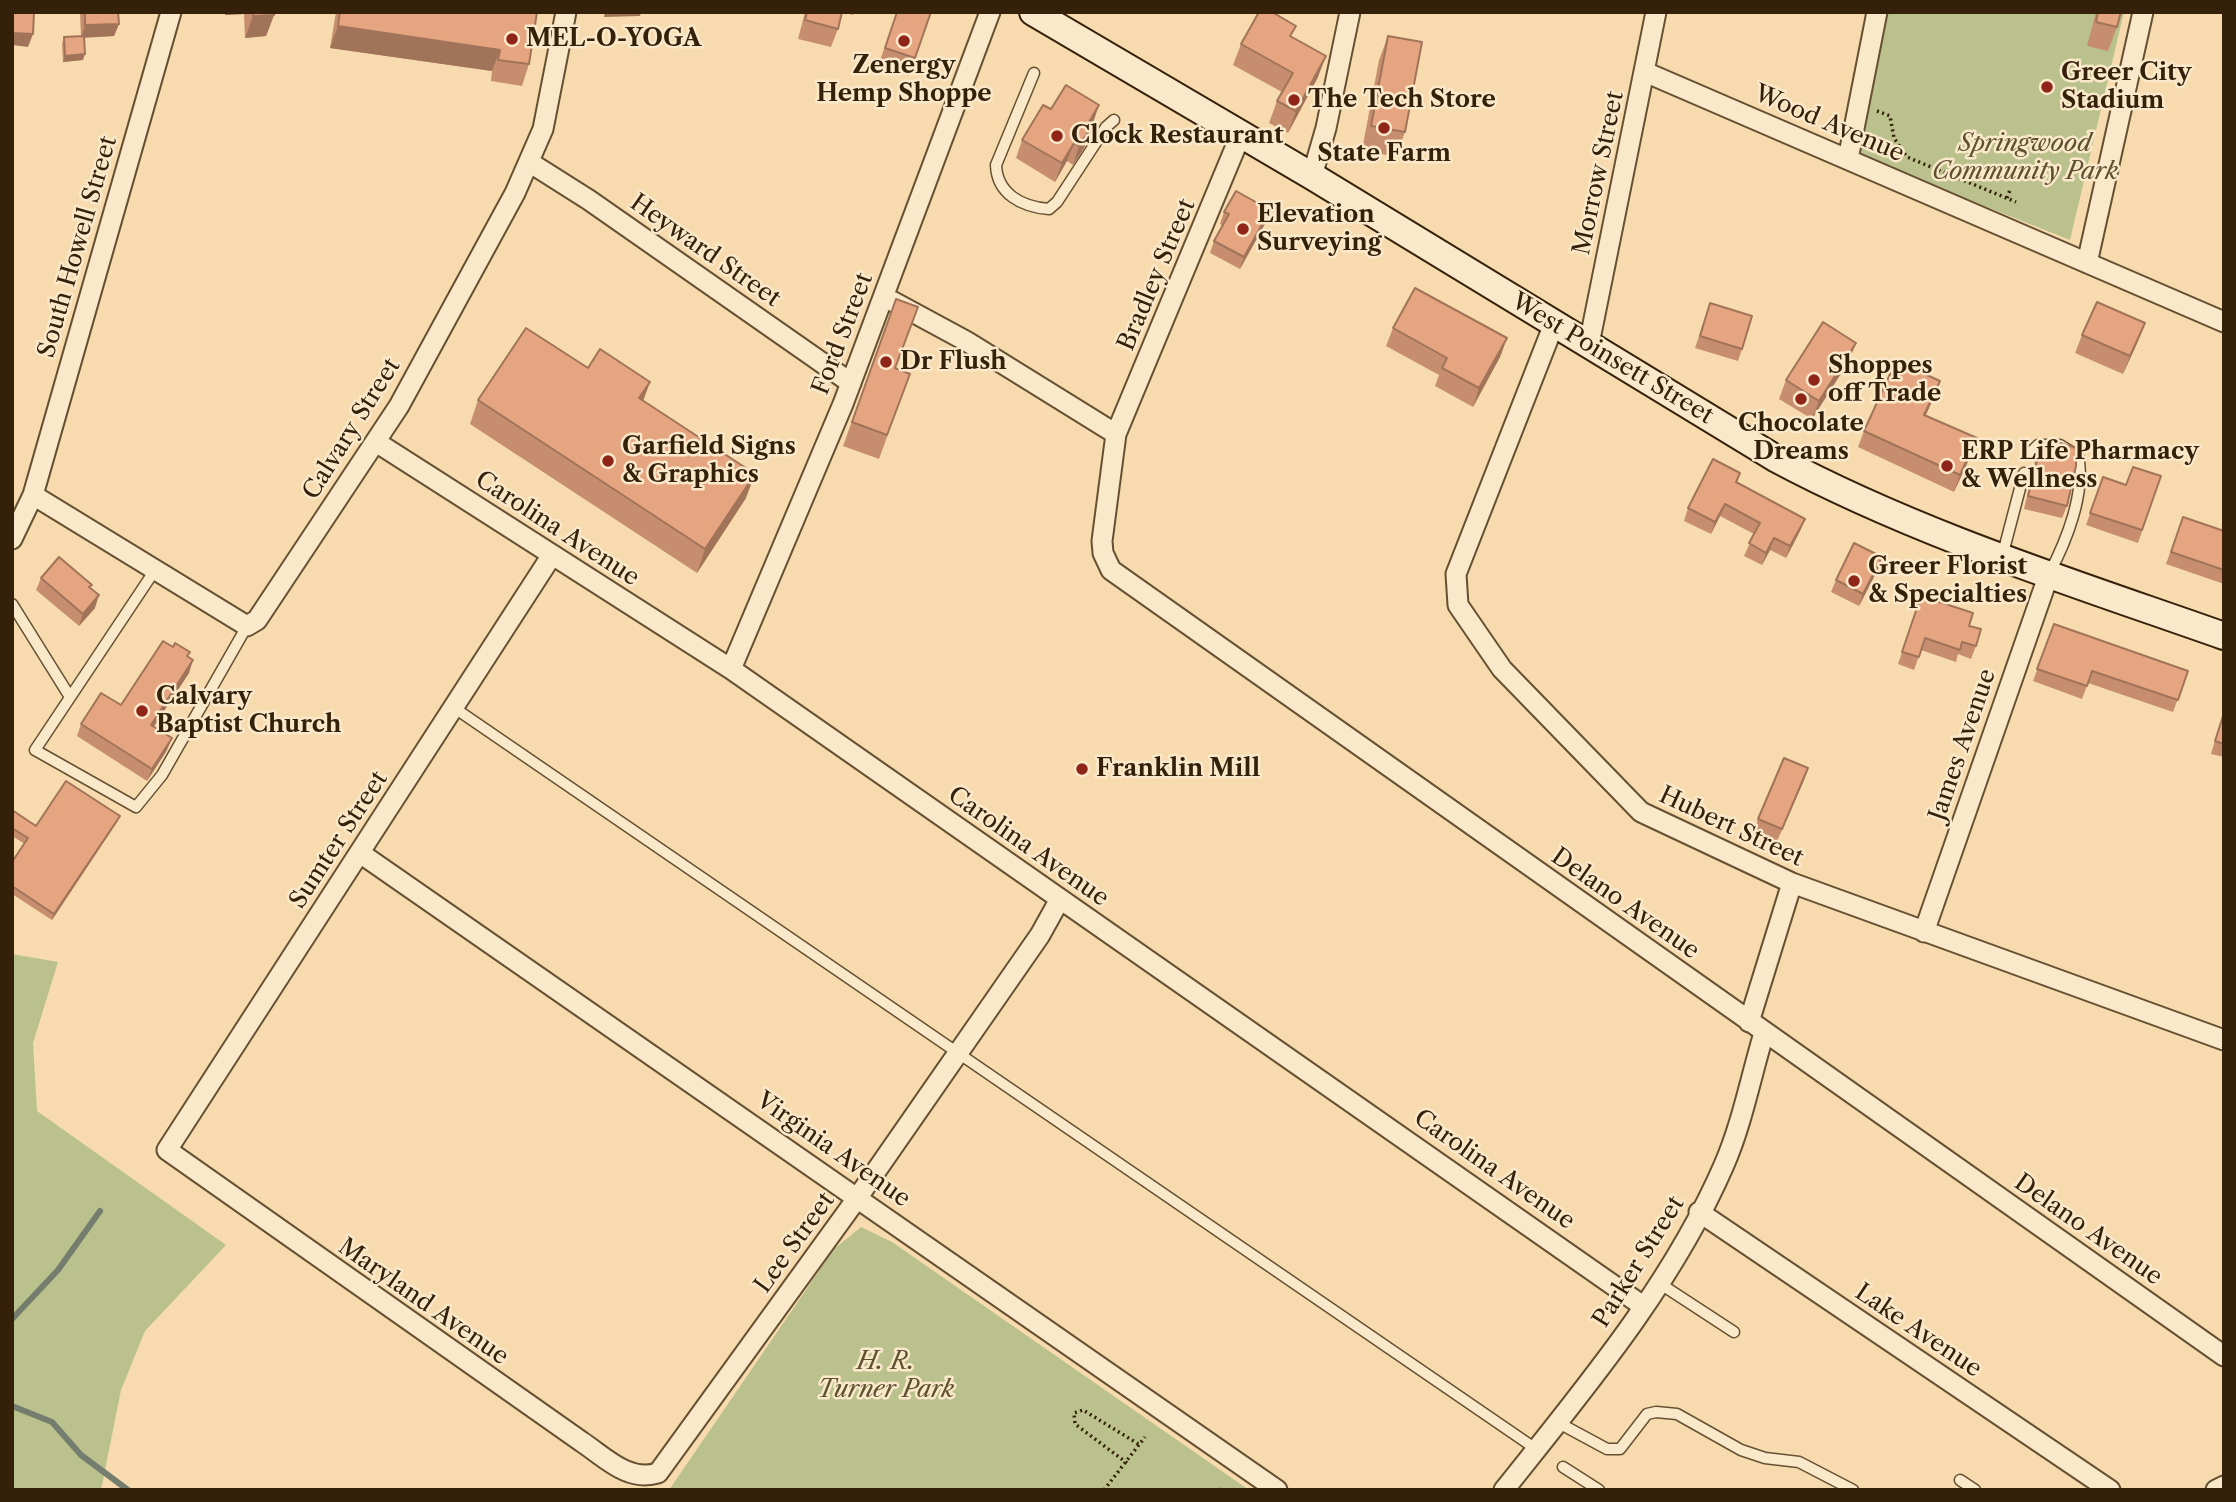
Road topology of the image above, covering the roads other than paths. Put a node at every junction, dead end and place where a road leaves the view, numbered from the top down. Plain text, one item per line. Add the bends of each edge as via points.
1 (171, 12) edge
2 (566, 12) edge
3 (990, 12) edge
4 (1034, 12) edge
5 (1350, 12) edge
6 (1656, 12) edge
7 (1877, 12) edge
8 (2143, 12) edge
9 (1645, 72) junction
10 (1034, 73) dead end
11 (1114, 120) dead end
12 (1241, 134) junction
13 (1848, 159) junction
14 (529, 162) junction
15 (1312, 176) junction
16 (2087, 263) junction
17 (883, 297) junction
18 (2224, 322) edge
19 (1554, 324) junction
20 (1589, 344) junction
21 (851, 383) junction
22 (1116, 434) junction
23 (376, 442) junction
24 (2030, 453) dead end
25 (2024, 474) dead end
26 (33, 495) junction
27 (12, 539) edge
28 (552, 555) junction
29 (2002, 558) junction
30 (155, 570) junction
31 (2049, 575) junction
32 (12, 604) edge
33 (247, 626) junction
34 (2224, 636) edge
35 (731, 669) junction
36 (70, 697) junction
37 (453, 707) junction
38 (360, 853) junction
39 (1793, 883) junction
40 (1060, 899) junction
41 (1924, 932) junction
42 (1756, 1027) junction
43 (2224, 1040) edge
44 (957, 1054) junction
45 (167, 1150) joint
46 (858, 1197) junction
47 (1699, 1212) junction
48 (1659, 1283) junction
49 (1643, 1306) junction
50 (1734, 1332) dead end
51 (2224, 1356) edge
52 (1557, 1422) junction
53 (1536, 1449) junction
54 (1563, 1467) dead end
55 (658, 1473) joint
56 (1960, 1480) dead end
57 (2224, 1486) edge
58 (1277, 1490) edge
59 (1504, 1490) edge
60 (1599, 1490) edge
61 (1853, 1490) edge
62 (1975, 1490) edge
63 (2110, 1490) edge
64 (2216, 1490) edge

1 - 26 street, South Howell Street
2 - 14 street, Calvary Street via 543,129
3 - 17 street, Ford Street
4 - 12 main road, West Poinsett Street
5 - 15 street
6 - 9 street, Morrow Street
7 - 13 street
8 - 16 street
9 - 13 street, Wood Avenue
9 - 20 street, Morrow Street
10 - 11 lane via 996,165 997,177 1014,200 1048,209 1057,202
12 - 15 main road, West Poinsett Street
12 - 22 street, Bradley Street
13 - 16 street, Wood Avenue
14 - 21 street, Heyward Street
14 - 23 street, Calvary Street
15 - 19 main road, West Poinsett Street
16 - 18 street, Wood Avenue
17 - 21 street, Ford Street
17 - 22 street via 966,341
19 - 20 main road, West Poinsett Street
19 - 39 street, Hubert Street via 1456,575 1458,605 1502,669 1641,812
20 - 29 main road, West Poinsett Street via 1835,490
21 - 35 street, Ford Street
22 - 42 street, Delano Avenue via 1102,541 1102,553 1111,569
23 - 28 street, Carolina Avenue
23 - 33 street, Calvary Street via 283,585 257,620
24 - 31 lane via 2038,445 2060,445 2078,456 2081,467 2074,509
25 - 29 lane
26 - 27 street, South Howell Street
26 - 30 street
28 - 35 street, Carolina Avenue
28 - 37 street, Sumter Street
29 - 31 main road, West Poinsett Street
30 - 33 street
30 - 36 lane
31 - 34 main road, West Poinsett Street
31 - 41 street, James Avenue
32 - 36 lane
33 - 36 lane via 162,775 136,807 35,750
35 - 40 street, Carolina Avenue
37 - 38 street, Sumter Street
37 - 44 lane
38 - 45 street, Sumter Street
38 - 46 street, Virginia Avenue
39 - 41 street, Hubert Street
39 - 42 street, Parker Street
40 - 44 street, Lee Street
40 - 49 street, Carolina Avenue
41 - 43 street, Hubert Street
42 - 47 street, Parker Street via 1725,1164
42 - 51 street, Delano Avenue
44 - 46 street, Lee Street
44 - 53 lane
45 - 55 street, Maryland Avenue via 628,1473
46 - 55 street, Lee Street
46 - 58 street, Virginia Avenue
47 - 48 street, Parker Street
47 - 63 street, Lake Avenue
48 - 49 street, Parker Street
48 - 50 lane
49 - 52 street, Parker Street
52 - 53 street, Parker Street
52 - 61 lane via 1607,1450 1620,1449 1647,1414 1677,1414 1741,1450 1799,1462
53 - 59 street, Parker Street
54 - 60 lane
56 - 62 lane
57 - 64 street

